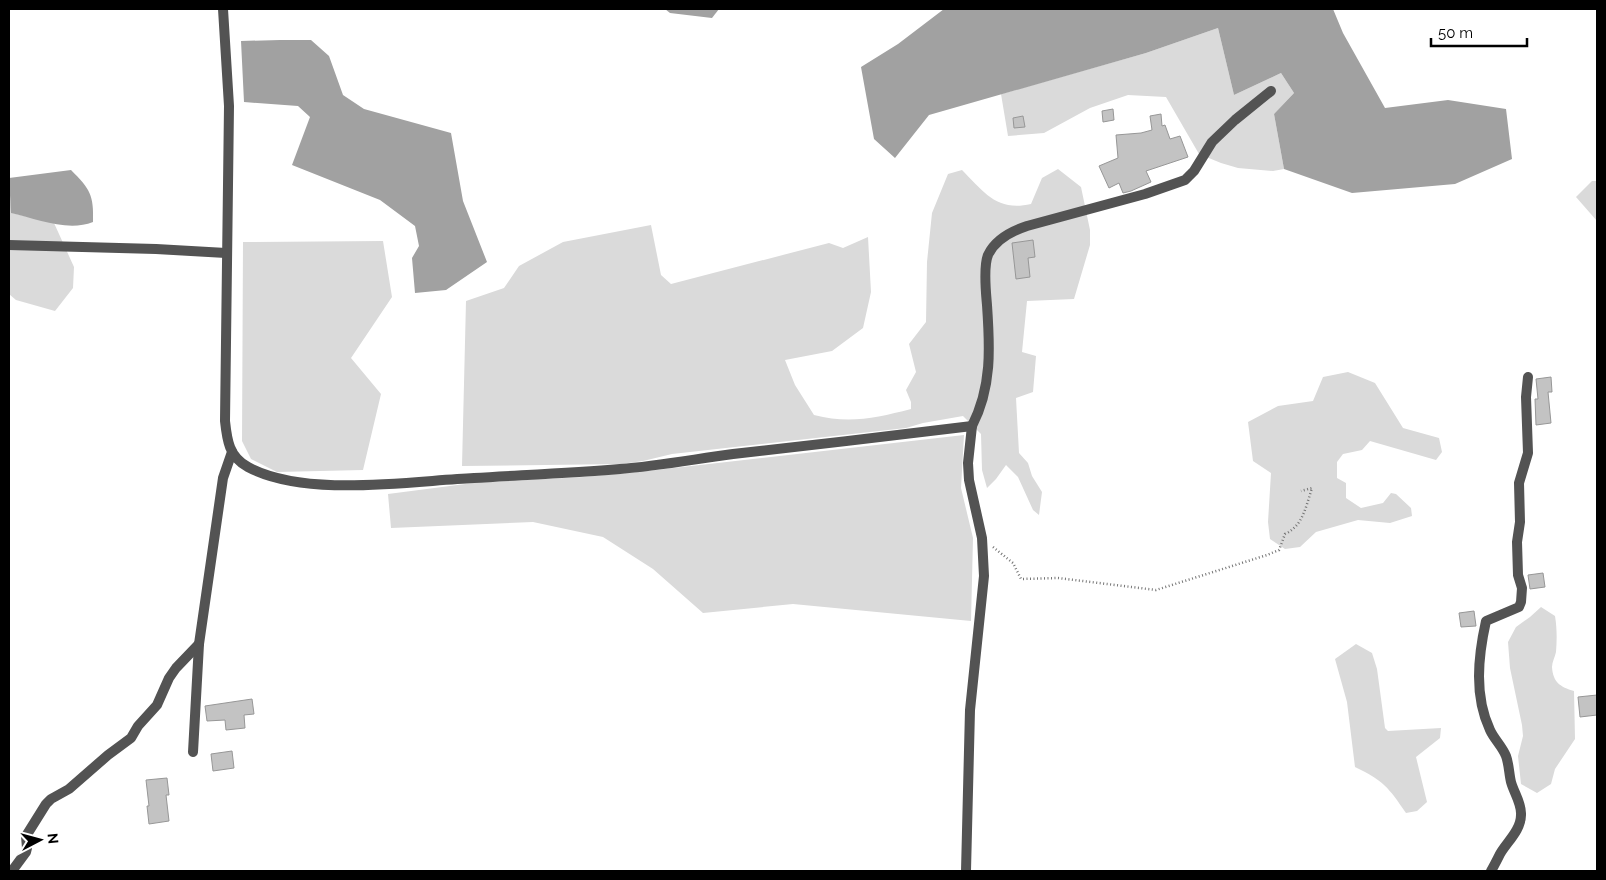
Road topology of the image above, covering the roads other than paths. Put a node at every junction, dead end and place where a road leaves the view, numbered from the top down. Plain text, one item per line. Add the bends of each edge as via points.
1 (223, 9) edge
2 (1271, 91) dead end
3 (9, 245) edge
4 (226, 253) junction
5 (1528, 378) dead end
6 (972, 426) junction
7 (232, 452) junction
8 (199, 644) junction
9 (193, 752) dead end
10 (12, 871) edge
11 (966, 871) edge
12 (1491, 871) edge

1 - 4 street via 229,106
2 - 6 street via 1212,142 1185,180 1027,226 1011,232 991,250 986,264 988,373 983,400
3 - 4 street
4 - 7 street via 225,420
5 - 12 street via 1528,453 1519,483 1517,542 1521,602 1519,607 1486,621 1478,672 1481,701 1490,731 1506,757 1521,815 1518,827
6 - 7 street via 622,469 384,484 316,484 288,480 251,468
6 - 11 street via 969,480 982,538 984,576 970,710
7 - 8 street via 223,478
8 - 9 street
8 - 10 street via 176,668 157,705 131,738 69,789 50,799 26,836 26,852

